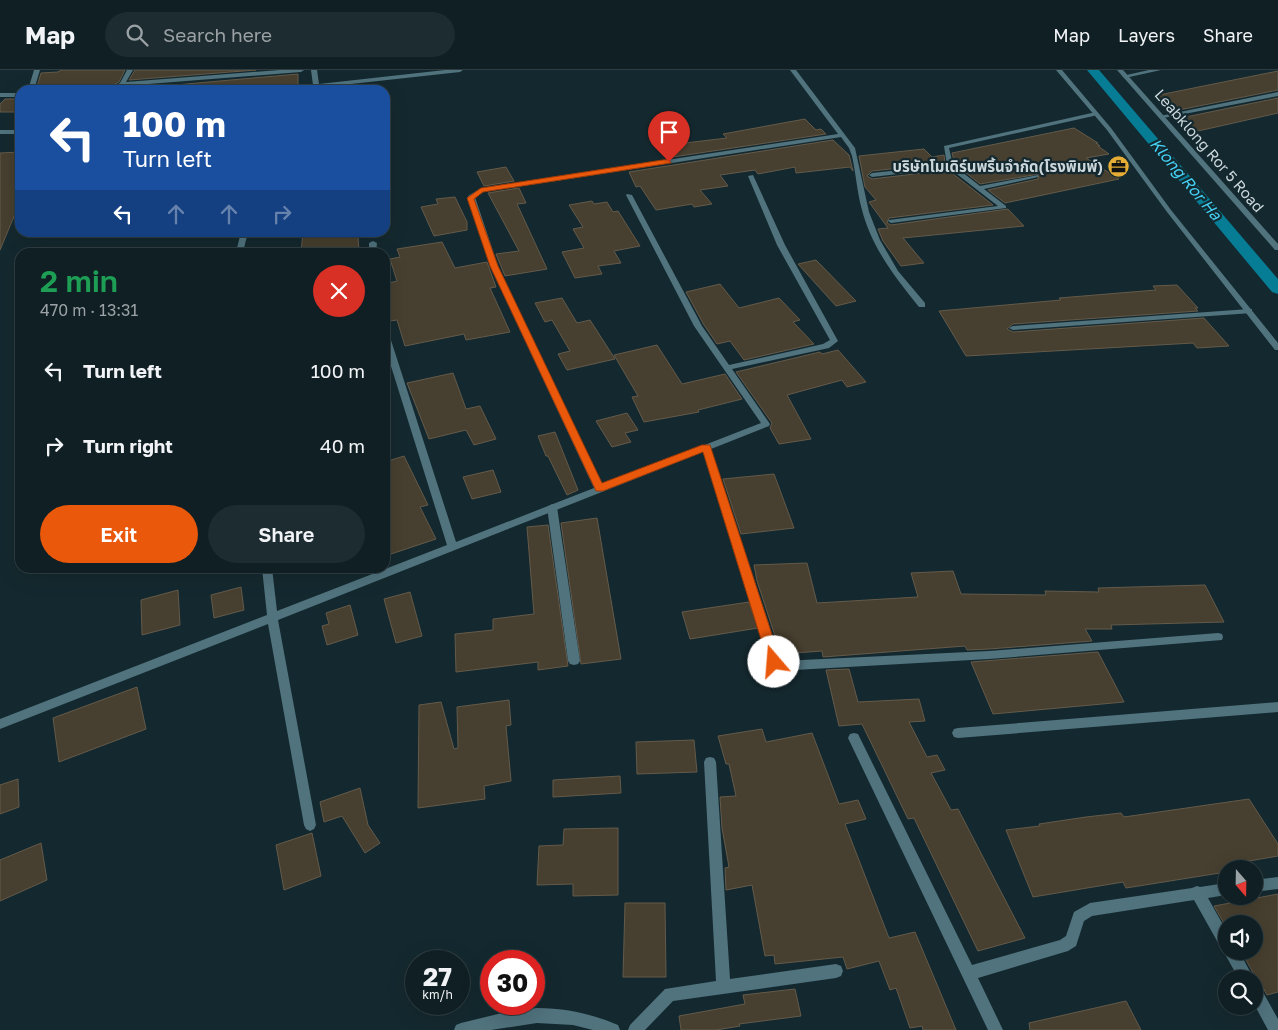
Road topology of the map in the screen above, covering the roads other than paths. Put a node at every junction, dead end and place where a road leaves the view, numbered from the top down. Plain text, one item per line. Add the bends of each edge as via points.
1 (37, 70) edge
2 (130, 70) edge
3 (301, 70) edge
4 (314, 70) edge
5 (460, 70) edge
6 (793, 70) edge
7 (1059, 70) edge
8 (1158, 70) edge
9 (1123, 73) edge
10 (122, 84) joint
11 (32, 85) edge
12 (316, 85) edge
13 (325, 85) edge
14 (1278, 94) edge
15 (0, 95) edge
16 (15, 95) edge
17 (1096, 114) junction
18 (1163, 116) junction
19 (0, 132) edge
20 (15, 132) edge
21 (842, 135) junction
22 (950, 166) junction
23 (872, 175) dead end
24 (751, 176) dead end
25 (1036, 176) dead end
26 (980, 188) junction
27 (629, 195) dead end
28 (891, 221) dead end
29 (373, 243) dead end
30 (373, 248) edge
31 (1278, 248) edge
32 (922, 304) dead end
33 (1249, 311) junction
34 (1013, 328) dead end
35 (1278, 348) edge
36 (390, 350) edge
37 (727, 368) junction
38 (706, 447) junction
39 (599, 488) junction
40 (552, 507) junction
41 (452, 546) junction
42 (390, 570) edge
43 (267, 573) edge
44 (384, 573) edge
45 (272, 617) junction
46 (1218, 637) dead end
47 (574, 661) dead end
48 (1278, 707) edge
49 (0, 724) edge
50 (958, 733) dead end
51 (854, 738) dead end
52 (710, 762) dead end
53 (310, 825) dead end
54 (1278, 884) edge
55 (1263, 885) edge
56 (1218, 890) edge
57 (1197, 892) junction
58 (1218, 929) edge
59 (836, 970) dead end
60 (970, 973) junction
61 (723, 987) junction
62 (1263, 1009) edge
63 (1272, 1028) edge
64 (461, 1030) edge
65 (613, 1030) edge
66 (635, 1030) edge
67 (996, 1030) edge

1 - 11 street
2 - 10 street
3 - 10 street
4 - 12 street
5 - 13 street
6 - 21 street
7 - 17 street
8 - 9 street
9 - 18 street, Leabklong Ror 5 Road
14 - 18 street
15 - 16 street
17 - 22 street via 946,147
17 - 33 street
18 - 31 street, Leabklong Ror 5 Road
19 - 20 street
21 - 32 street via 856,160 866,211 878,246 888,264
21 - 39 street via 481,190 471,196 494,266
22 - 23 street
22 - 26 street
24 - 37 street via 781,245 834,341 826,346
25 - 26 street
26 - 28 street via 1004,207
27 - 37 street via 694,320
29 - 30 street
33 - 34 street
33 - 35 street
36 - 41 street
37 - 38 street via 766,424
38 - 39 street
38 - 46 street via 777,666 989,655
39 - 40 street
40 - 41 street
40 - 47 street
41 - 42 street
43 - 45 street
44 - 45 street
45 - 49 street
45 - 53 street
48 - 50 street
51 - 60 street
52 - 61 street
54 - 55 street
56 - 57 street
57 - 58 street
57 - 60 street via 1090,910 1079,917 1071,941 1063,946
59 - 61 street
60 - 67 street
61 - 66 street via 670,994
62 - 63 street
64 - 65 street via 493,1022 555,1014 579,1018

